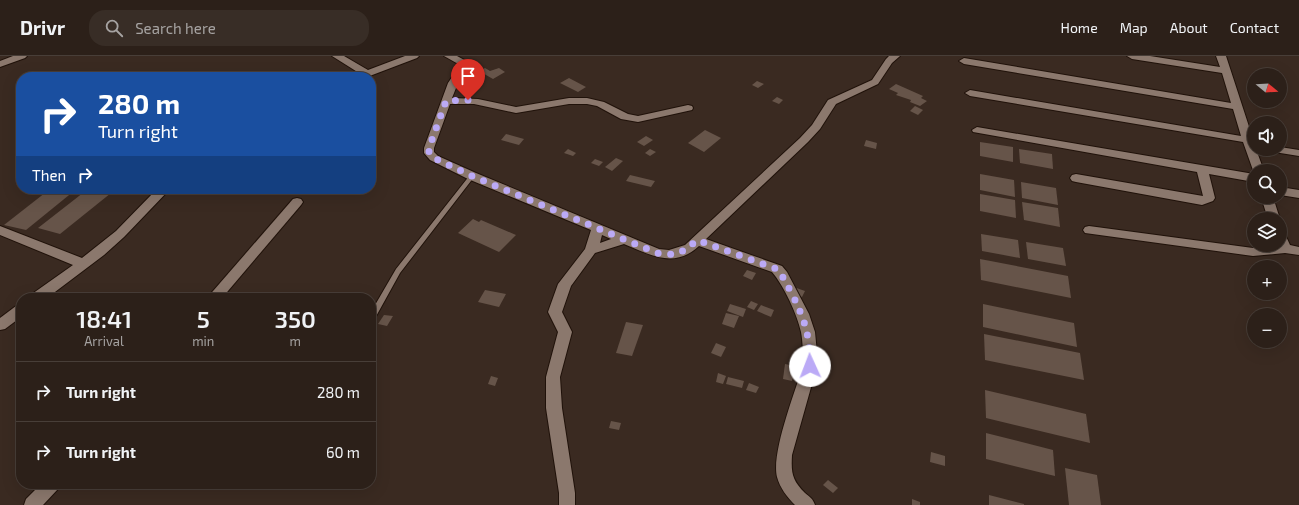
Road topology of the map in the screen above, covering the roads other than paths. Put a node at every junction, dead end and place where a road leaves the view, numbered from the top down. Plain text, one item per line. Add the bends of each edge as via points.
1 (22, 56) edge
2 (337, 56) edge
3 (414, 56) edge
4 (449, 56) edge
5 (895, 56) edge
6 (1132, 56) edge
7 (1221, 56) edge
8 (964, 61) dead end
9 (0, 64) edge
10 (1226, 71) junction
11 (358, 72) edge
12 (370, 72) edge
13 (970, 93) dead end
14 (446, 101) junction
15 (1237, 107) junction
16 (688, 108) dead end
17 (977, 130) dead end
18 (1247, 135) edge
19 (1247, 143) edge
20 (1287, 151) edge
21 (1299, 153) edge
22 (1202, 169) junction
23 (472, 176) junction
24 (1247, 177) edge
25 (1076, 178) dead end
26 (1287, 192) edge
27 (159, 194) edge
28 (1299, 194) edge
29 (297, 202) dead end
30 (598, 228) junction
31 (0, 230) edge
32 (1089, 230) dead end
33 (625, 239) junction
34 (697, 240) junction
35 (1287, 249) edge
36 (591, 250) junction
37 (1247, 251) edge
38 (1299, 251) edge
39 (84, 264) junction
40 (44, 293) edge
41 (218, 293) edge
42 (376, 309) edge
43 (16, 314) edge
44 (0, 325) edge
45 (47, 489) edge
46 (32, 505) edge
47 (567, 505) edge
48 (807, 505) edge

1 - 9 street
2 - 11 street
3 - 12 street
4 - 14 street via 465,65 453,83
5 - 34 street via 875,82 832,102 804,140
6 - 10 street
7 - 10 street
8 - 15 street
10 - 15 street
13 - 19 street
14 - 16 street via 468,100 516,110 560,102 587,101 599,103 630,119
14 - 23 street via 429,153 443,164
15 - 18 street
17 - 22 street
20 - 21 street
22 - 24 street
22 - 25 street via 1209,198 1202,201
23 - 30 street
23 - 42 lane via 398,271
26 - 28 street
27 - 39 street via 120,234
29 - 41 street
30 - 33 street
30 - 36 street
31 - 39 street
32 - 37 street
33 - 34 street via 657,253 669,255 689,248
33 - 36 street
34 - 48 street via 777,269 802,314 808,332 810,366 784,454 783,467 790,490
35 - 38 street
36 - 47 street via 565,284 555,312 565,332 553,377 554,408
39 - 40 street
43 - 44 street
45 - 46 street

